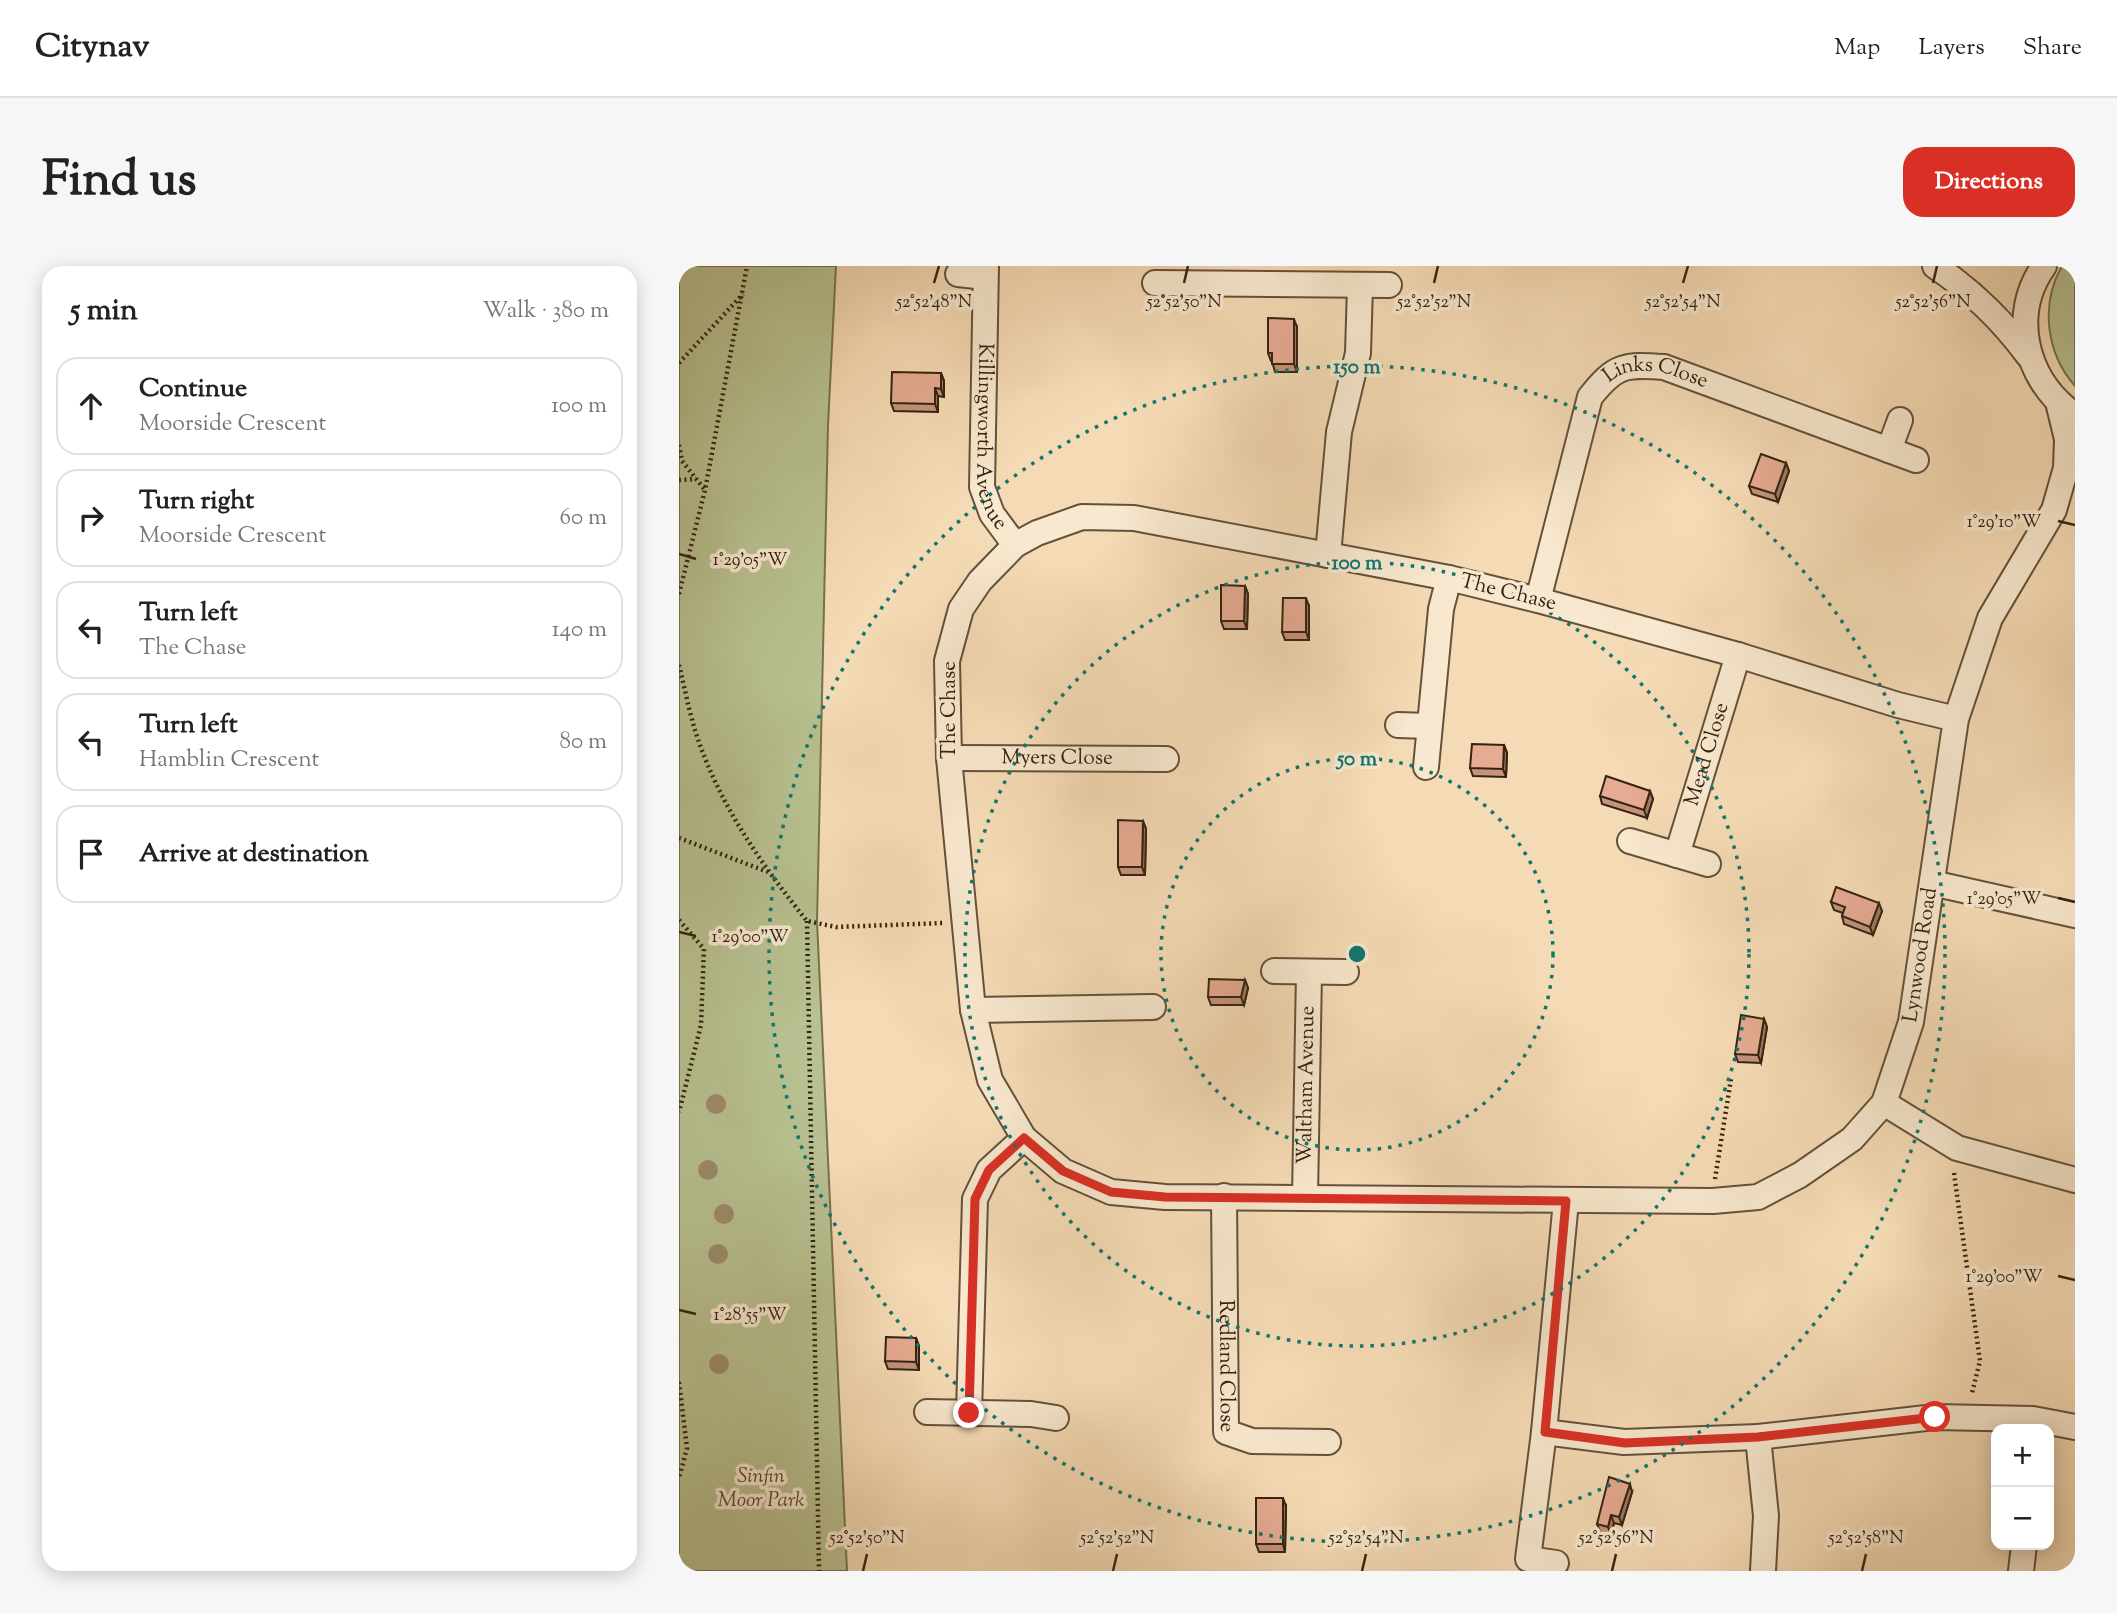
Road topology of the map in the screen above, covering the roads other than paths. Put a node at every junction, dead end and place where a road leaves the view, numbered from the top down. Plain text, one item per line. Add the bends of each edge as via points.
1 (1935, 266) edge
2 (2044, 266) edge
3 (985, 272) edge
4 (958, 274) dead end
5 (1379, 280) edge
6 (1155, 282) dead end
7 (2030, 359) junction
8 (2066, 409) edge
9 (1900, 420) dead end
10 (1889, 450) junction
11 (1916, 460) dead end
12 (2075, 494) edge
13 (2053, 509) junction
14 (1014, 545) junction
15 (1328, 555) junction
16 (1449, 578) junction
17 (1538, 600) junction
18 (1738, 655) junction
19 (1956, 719) junction
20 (1398, 724) dead end
21 (1429, 726) junction
22 (949, 758) junction
23 (1166, 759) dead end
24 (1426, 767) dead end
25 (1630, 841) dead end
26 (1677, 855) junction
27 (1708, 864) dead end
28 (1933, 883) junction
29 (2075, 915) edge
30 (1274, 971) dead end
31 (1310, 972) junction
32 (1346, 972) dead end
33 (1153, 1007) dead end
34 (973, 1010) junction
35 (1884, 1103) junction
36 (1024, 1138) junction
37 (2075, 1180) edge
38 (1224, 1196) junction
39 (1305, 1197) junction
40 (1566, 1201) junction
41 (1599, 1203) joint
42 (927, 1412) dead end
43 (969, 1413) junction
44 (1056, 1418) dead end
45 (2032, 1424) edge
46 (2054, 1426) edge
47 (2075, 1427) edge
48 (1545, 1432) junction
49 (1758, 1437) junction
50 (1328, 1442) dead end
51 (2023, 1550) edge
52 (1556, 1563) dead end
53 (1763, 1571) edge
54 (2021, 1571) edge

1 - 7 street via 1999,317
2 - 7 street via 2027,305
3 - 4 street, Killingworth Avenue
3 - 14 street, Killingworth Avenue via 982,487 992,514
5 - 6 street
5 - 15 street via 1339,432
7 - 8 street via 2037,375
8 - 13 street, Lynwood Road via 2066,468
9 - 10 street
10 - 11 street, Links Close
10 - 17 street, Links Close via 1664,367 1634,365 1608,375 1590,397
12 - 13 street, Lynwood Road
13 - 19 street, Lynwood Road via 1990,618
14 - 15 street, The Chase via 1082,517 1134,518
14 - 22 street, The Chase via 961,609 947,661
15 - 16 street, The Chase
16 - 17 street, The Chase
16 - 21 street via 1441,609
17 - 18 street, The Chase
18 - 19 street, The Chase
18 - 26 street, Mead Close
19 - 28 street, Lynwood Road
20 - 21 street
21 - 24 street
22 - 23 street, Myers Close
22 - 34 street, The Chase
25 - 26 street
26 - 27 street
28 - 29 street
28 - 35 street, Lynwood Road via 1912,1022
30 - 31 street
31 - 32 street
31 - 39 street, Waltham Avenue
33 - 34 street
34 - 36 street, The Chase via 990,1080
35 - 37 street via 1957,1148
35 - 41 street, Lynwood Road via 1853,1139 1758,1197
36 - 38 street, The Chase via 1063,1171 1111,1192
36 - 43 street via 989,1170 975,1199
38 - 39 street, The Chase
38 - 50 street, Redland Close via 1226,1432 1252,1441
39 - 40 street, The Chase
40 - 41 street, The Chase
40 - 48 street
42 - 43 street
43 - 44 street
45 - 49 street via 1935,1417
46 - 47 street
48 - 49 street via 1625,1443
48 - 52 street via 1528,1559
49 - 53 street via 1766,1516
51 - 54 street

